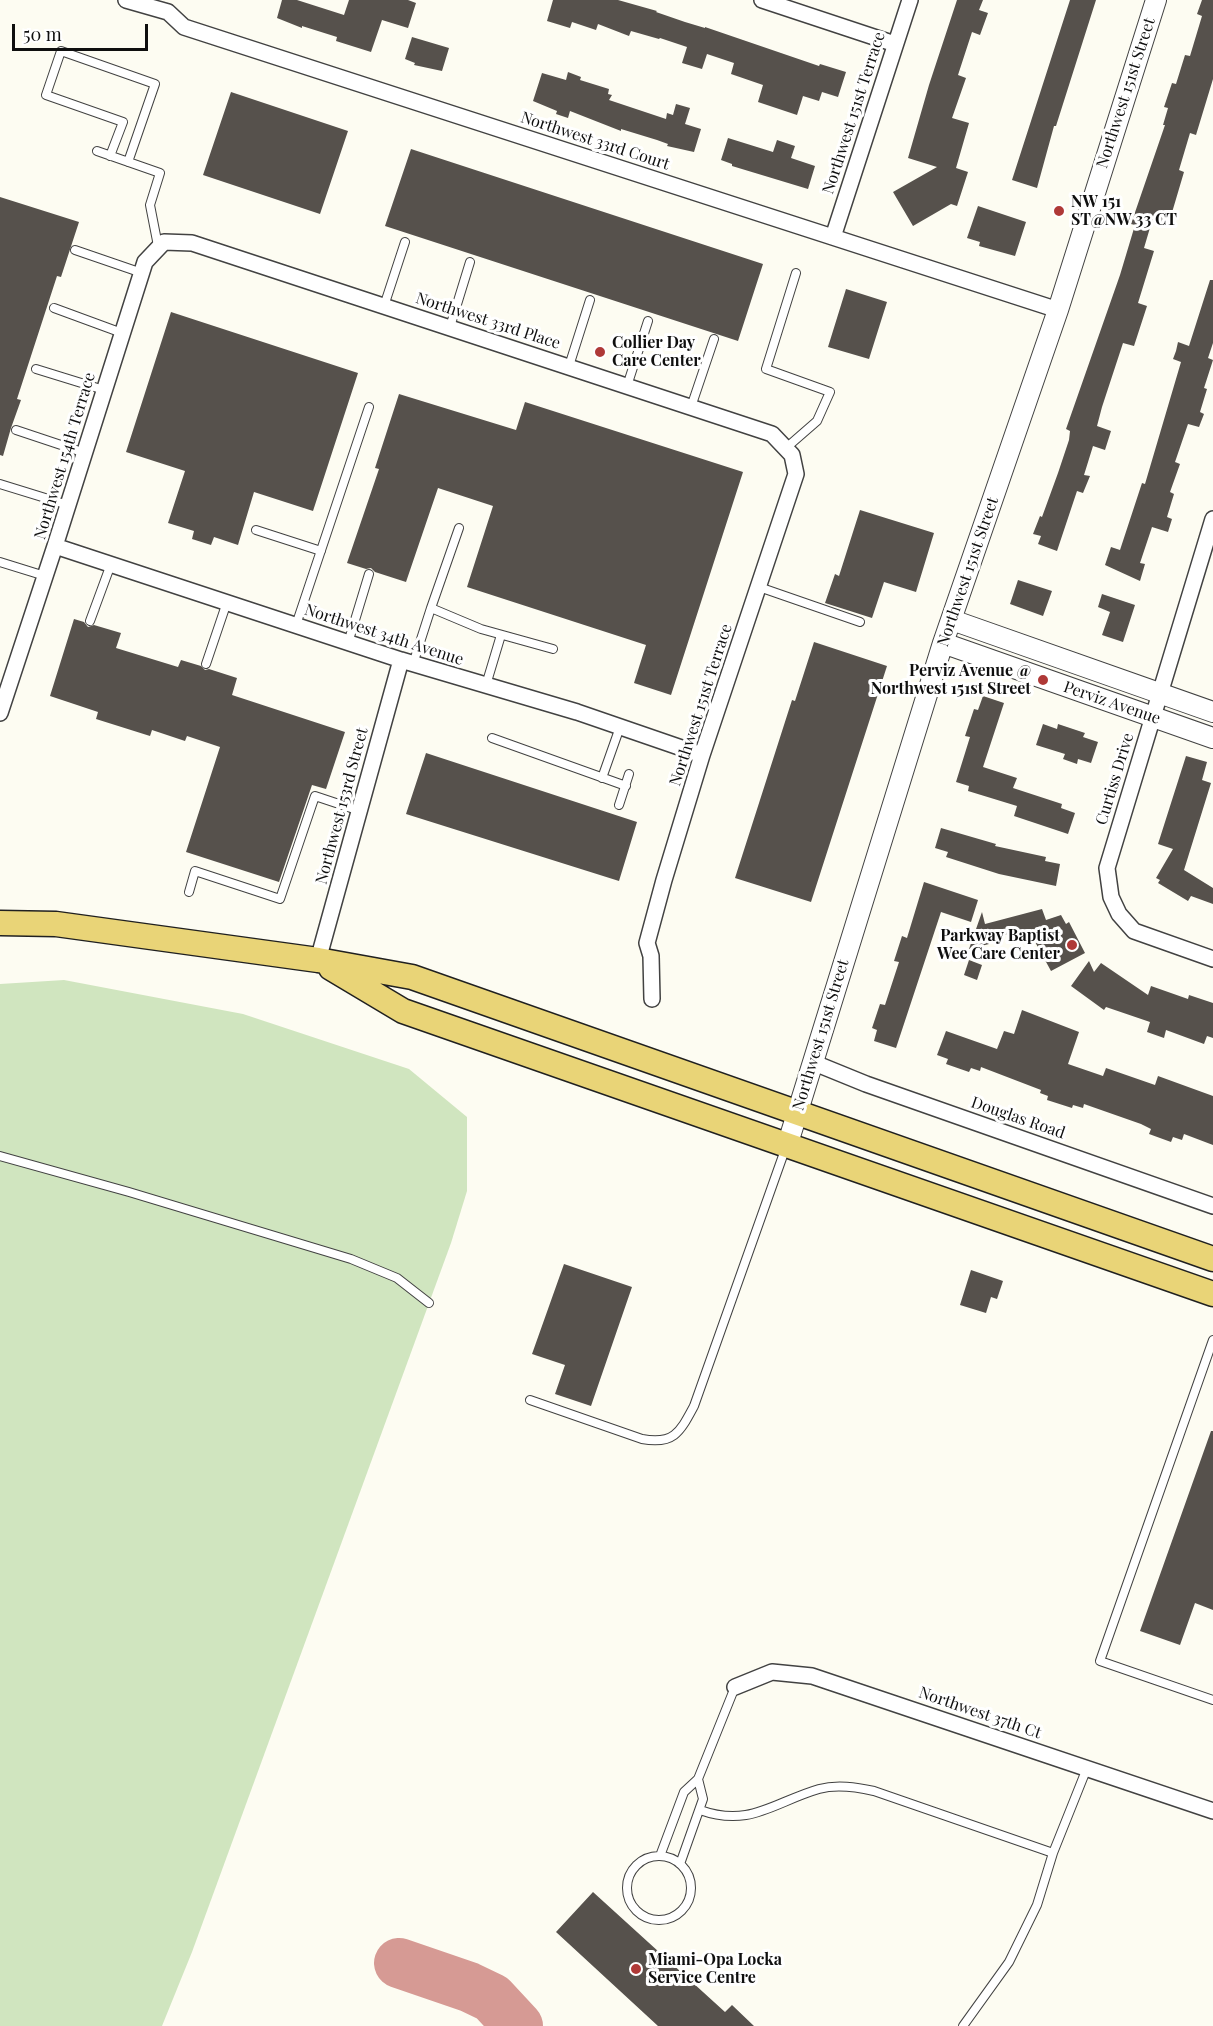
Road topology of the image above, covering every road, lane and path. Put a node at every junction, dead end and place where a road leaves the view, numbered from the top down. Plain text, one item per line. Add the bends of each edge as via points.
1 (126, 0) edge
2 (762, 0) edge
3 (910, 0) edge
4 (1156, 0) edge
5 (170, 6) edge
6 (896, 44) junction
7 (97, 151) dead end
8 (110, 156) junction
9 (128, 162) junction
10 (833, 237) junction
11 (405, 242) dead end
12 (159, 247) junction
13 (75, 250) dead end
14 (470, 262) dead end
15 (141, 273) junction
16 (796, 273) dead end
17 (590, 300) dead end
18 (384, 306) junction
19 (54, 308) dead end
20 (1058, 310) junction
21 (648, 321) dead end
22 (450, 327) junction
23 (122, 333) junction
24 (714, 339) dead end
25 (568, 366) junction
26 (36, 369) dead end
27 (627, 386) junction
28 (104, 390) junction
29 (369, 407) dead end
30 (691, 407) junction
31 (16, 430) dead end
32 (772, 434) joint
33 (786, 448) junction
34 (85, 453) junction
35 (0, 484) edge
36 (68, 505) junction
37 (1213, 519) edge
38 (459, 528) dead end
39 (256, 530) dead end
40 (55, 546) junction
41 (321, 551) junction
42 (0, 562) edge
43 (111, 564) junction
44 (369, 574) dead end
45 (45, 576) junction
46 (759, 587) junction
47 (227, 602) junction
48 (431, 608) junction
49 (952, 620) junction
50 (90, 621) dead end
51 (860, 622) dead end
52 (296, 626) junction
53 (501, 635) junction
54 (348, 643) junction
55 (944, 643) junction
56 (553, 649) dead end
57 (407, 662) junction
58 (206, 664) dead end
59 (486, 686) junction
60 (1159, 694) junction
61 (1213, 712) edge
62 (0, 713) edge
63 (1152, 717) junction
64 (620, 727) junction
65 (492, 738) dead end
66 (1213, 738) edge
67 (702, 755) junction
68 (629, 774) dead end
69 (602, 778) junction
70 (626, 786) junction
71 (619, 805) dead end
72 (360, 811) junction
73 (189, 892) dead end
74 (0, 923) edge
75 (1213, 959) edge
76 (318, 960) junction
77 (652, 999) dead end
78 (812, 1062) junction
79 (796, 1113) junction
80 (787, 1146) junction
81 (0, 1156) edge
82 (1213, 1206) edge
83 (1213, 1259) edge
84 (1213, 1294) edge
85 (429, 1303) dead end
86 (1213, 1340) edge
87 (1211, 1353) edge
88 (530, 1400) dead end
89 (735, 1687) joint
90 (1213, 1700) edge
91 (1087, 1768) junction
92 (698, 1779) junction
93 (700, 1810) junction
94 (1213, 1811) edge
95 (1053, 1853) junction
96 (660, 1856) junction
97 (680, 1864) junction
98 (963, 2026) edge

1 - 5 street, Northwest 33rd Court
2 - 6 street
3 - 6 street, Northwest 151st Terrace
4 - 20 street, Northwest 151st Street
5 - 10 street, Northwest 33rd Court via 184,27
6 - 10 street, Northwest 151st Terrace
7 - 8 lane
8 - 9 lane
8 - 9 lane via 123,122 46,95 61,51 155,84
9 - 12 lane via 160,173 150,205
10 - 20 street, Northwest 33rd Court
11 - 18 lane
12 - 15 street, Northwest 154th Terrace
12 - 18 street, Northwest 33rd Place via 164,242 192,243
13 - 15 lane
14 - 22 lane
15 - 23 street, Northwest 154th Terrace
16 - 33 lane via 765,369 830,392 817,421
17 - 25 lane
18 - 22 street, Northwest 33rd Place
19 - 23 lane
20 - 49 street, Northwest 151st Street
21 - 27 lane
22 - 25 street, Northwest 33rd Place
23 - 28 street, Northwest 154th Terrace
24 - 30 lane
25 - 27 street, Northwest 33rd Place
26 - 28 lane
27 - 30 street, Northwest 33rd Place
28 - 34 street, Northwest 154th Terrace
29 - 41 lane
30 - 32 street, Northwest 33rd Place
31 - 34 lane
32 - 33 street, Northwest 151st Terrace
33 - 46 street, Northwest 151st Terrace via 792,455 796,474
34 - 36 street, Northwest 154th Terrace
35 - 36 lane
36 - 40 street, Northwest 154th Terrace
37 - 60 street, Curtiss Drive
38 - 48 lane
39 - 41 lane
40 - 43 street, Northwest 34th Avenue
40 - 45 street, Northwest 154th Terrace
41 - 52 lane
42 - 45 lane
43 - 47 street, Northwest 34th Avenue
43 - 50 lane
44 - 54 lane
45 - 62 street, Northwest 154th Terrace
46 - 51 lane
46 - 67 street, Northwest 151st Terrace
47 - 52 street, Northwest 34th Avenue
47 - 58 lane
48 - 53 lane
48 - 57 lane
49 - 55 street, Northwest 151st Street
49 - 60 street, Perviz Avenue
52 - 54 street, Northwest 34th Avenue
53 - 56 lane
53 - 59 lane
54 - 57 street, Northwest 34th Avenue
55 - 63 street, Perviz Avenue
55 - 78 street, Northwest 151st Street
57 - 59 street, Northwest 34th Avenue
57 - 72 street, Northwest 153rd Street
59 - 64 street, Northwest 34th Avenue
60 - 61 street, Perviz Avenue
60 - 63 street, Curtiss Drive
63 - 66 street, Perviz Avenue
63 - 75 street, Curtiss Drive via 1107,868 1111,897 1134,931
64 - 67 street, Northwest 34th Avenue
64 - 69 lane
65 - 69 lane
67 - 77 street, Northwest 151st Terrace via 647,943
68 - 70 lane
69 - 70 lane
70 - 71 lane
72 - 73 lane via 315,796 280,899 195,871
72 - 76 street, Northwest 153rd Street
74 - 76 main road via 56,924
76 - 79 main road via 412,977
76 - 80 main road via 403,1011
78 - 79 street, Northwest 151st Street
78 - 82 street, Douglas Road
79 - 80 street, Northwest 151st Street
79 - 83 main road
80 - 84 main road
80 - 88 lane via 694,1406 682,1429 671,1438 652,1441
81 - 85 lane via 351,1259 397,1278
86 - 87 lane
87 - 90 lane via 1100,1661
89 - 91 street, Northwest 37th Ct via 772,1672 812,1676
89 - 92 lane
91 - 94 street, Northwest 37th Ct
91 - 95 lane
92 - 93 lane via 703,1799
92 - 96 lane via 684,1792
93 - 95 lane via 719,1816 746,1816 820,1788 856,1788
93 - 97 lane
95 - 98 lane via 1037,1905 1015,1951
96 - 97 lane
96 - 97 lane via 645,1859 628,1881 630,1901 642,1916 662,1921 681,1913 689,1902 691,1881

